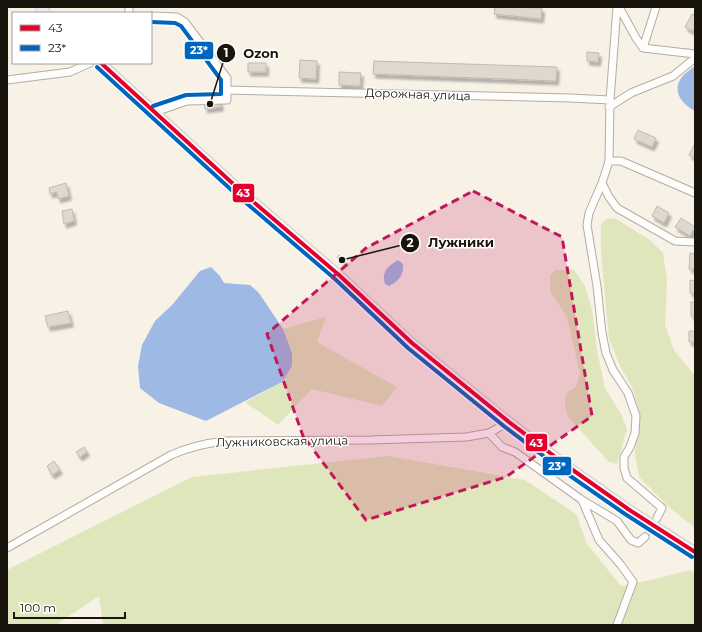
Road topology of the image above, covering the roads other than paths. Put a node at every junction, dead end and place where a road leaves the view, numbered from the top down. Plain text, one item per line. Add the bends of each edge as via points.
1 (618, 7) edge
2 (656, 7) edge
3 (152, 16) edge
4 (643, 48) junction
5 (695, 54) edge
6 (695, 58) edge
7 (88, 64) edge
8 (102, 64) edge
9 (7, 80) edge
10 (227, 90) junction
11 (610, 104) junction
12 (155, 112) junction
13 (609, 161) junction
14 (602, 183) junction
15 (695, 193) edge
16 (695, 242) edge
17 (509, 422) junction
18 (489, 433) junction
19 (582, 500) junction
20 (657, 518) tunnel mouth
21 (645, 537) dead end
22 (7, 548) edge
23 (695, 552) edge
24 (617, 625) edge

1 - 4 street
1 - 11 street
2 - 4 street
3 - 10 street via 177,17 185,22 227,78
4 - 5 street
6 - 11 street via 673,76
7 - 9 street via 70,72
8 - 12 main road
10 - 11 street, Дорожная улица via 538,97
10 - 12 street via 226,100 187,101
11 - 13 street
12 - 17 main road via 412,343
13 - 14 street
13 - 15 street via 621,161
14 - 16 street via 617,208 675,241
14 - 20 street via 589,213 588,226 606,353 613,370 628,393 636,416 635,433 624,457 624,468 627,478 662,508
17 - 18 street, Лужниковская улица
17 - 23 main road via 628,509
18 - 19 street via 502,447 515,452
18 - 22 street, Лужниковская улица via 466,437 205,443 170,455
19 - 21 street via 617,521 631,540 638,543
19 - 24 street via 599,540 633,582

